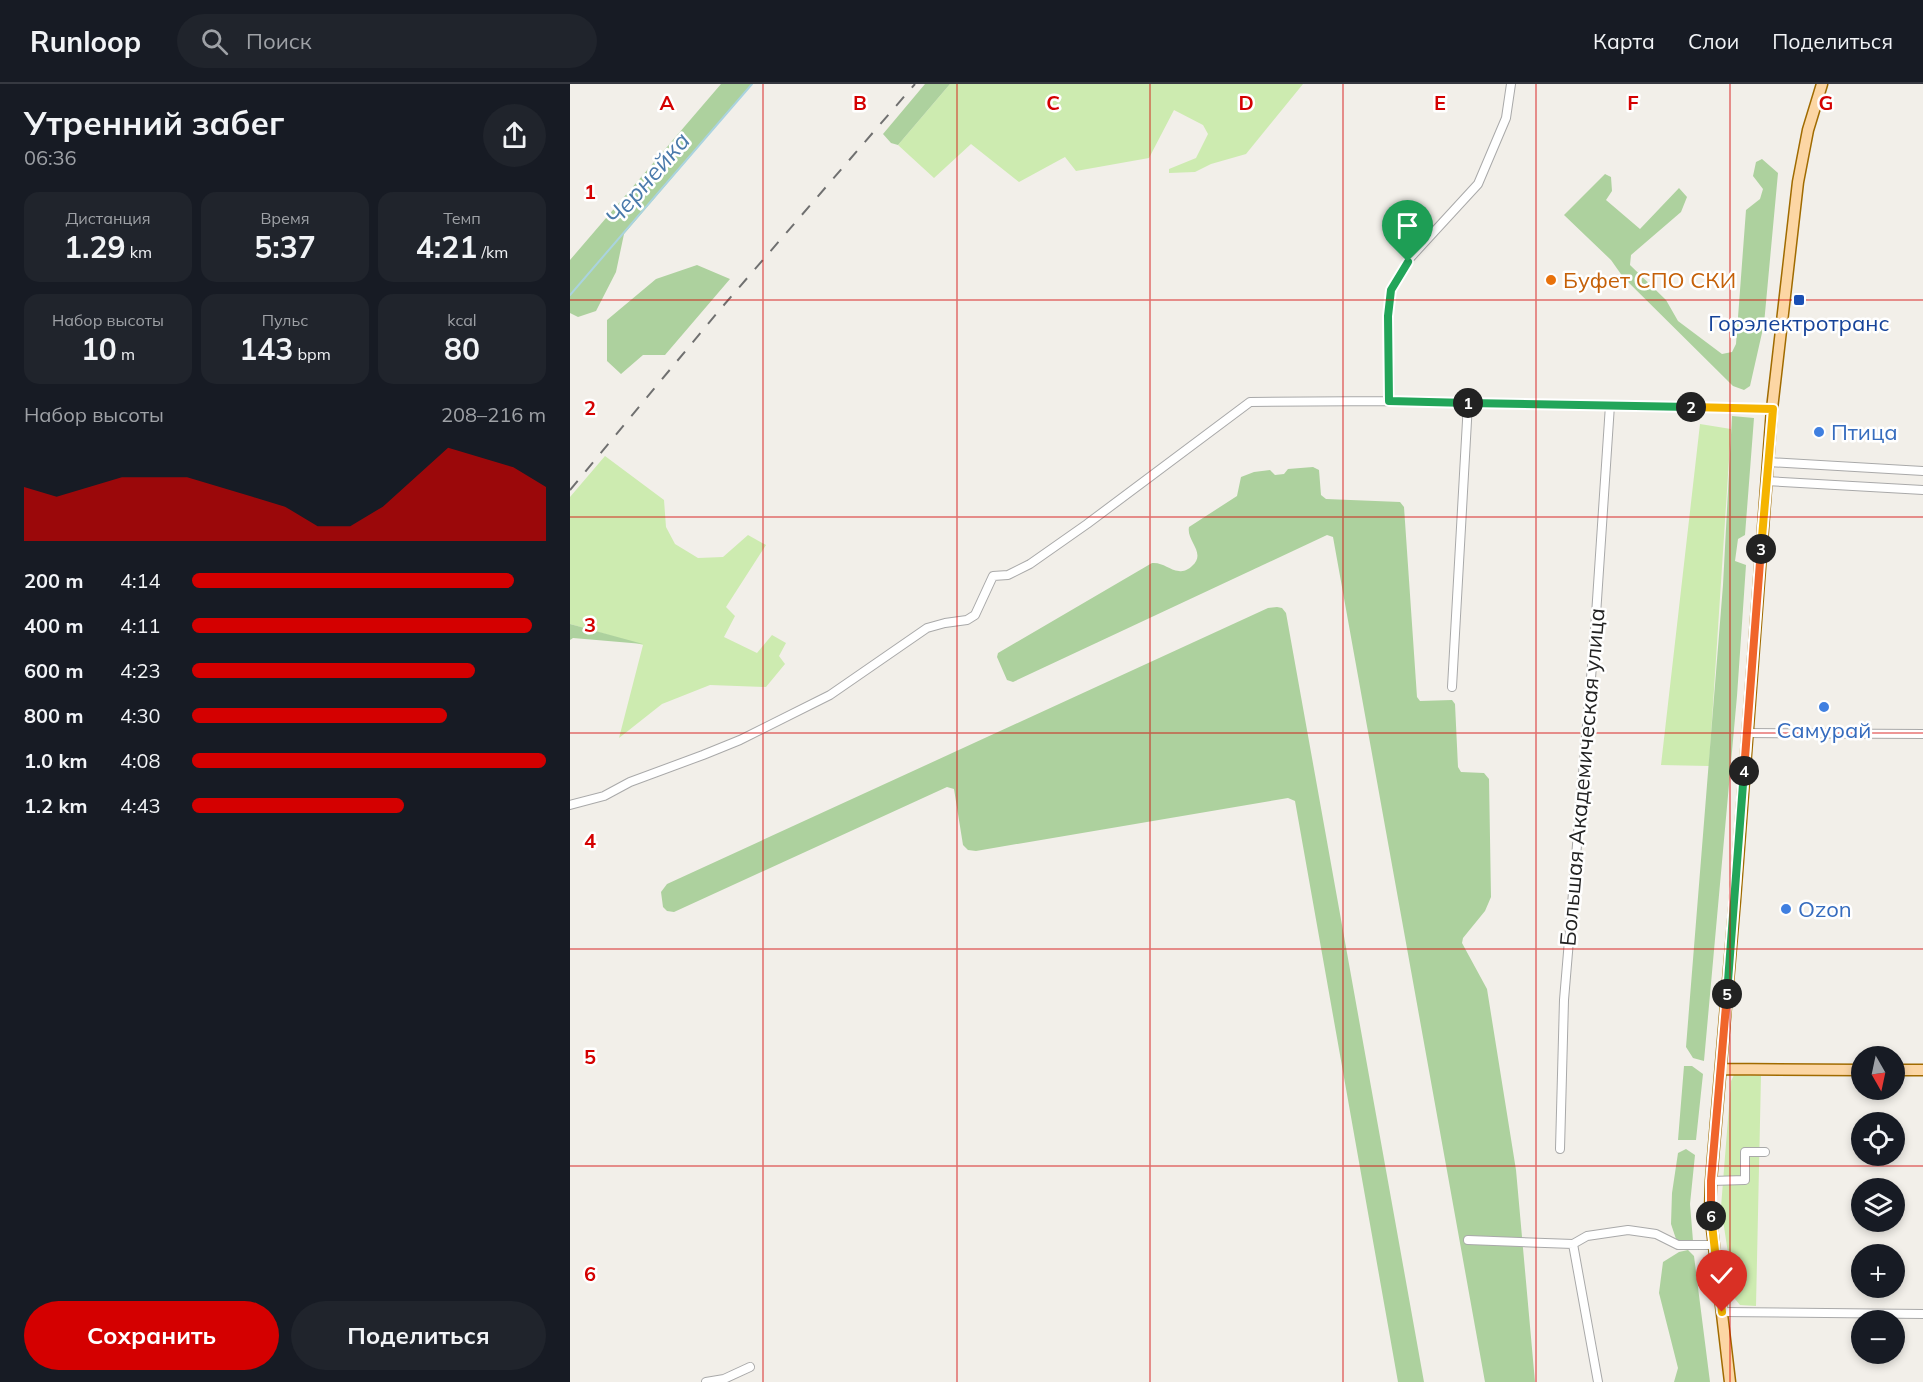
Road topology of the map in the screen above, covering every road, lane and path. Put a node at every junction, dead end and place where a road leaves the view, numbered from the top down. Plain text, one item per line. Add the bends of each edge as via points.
1 (1511, 84) edge
2 (1822, 84) edge
3 (1389, 401) junction
4 (1468, 403) junction
5 (1610, 405) junction
6 (1773, 409) junction
7 (1768, 462) junction
8 (1923, 471) edge
9 (1766, 481) junction
10 (1923, 490) edge
11 (1452, 687) dead end
12 (1746, 733) junction
13 (1923, 734) edge
14 (570, 805) edge
15 (1721, 1069) junction
16 (1851, 1070) edge
17 (1905, 1070) edge
18 (1923, 1070) edge
19 (1560, 1149) dead end
20 (1765, 1152) dead end
21 (1711, 1181) junction
22 (1468, 1240) dead end
23 (1574, 1244) junction
24 (1714, 1245) junction
25 (1722, 1312) junction
26 (1923, 1314) edge
27 (750, 1368) dead end
28 (706, 1382) edge
29 (1598, 1382) edge
30 (1730, 1382) edge

1 - 3 street via 1506,118 1478,184 1410,258 1391,290
2 - 6 main road via 1798,182
3 - 4 street
3 - 14 street via 1250,402 1030,564 1008,575 993,576 975,615 967,620 927,628 831,695 740,740 630,782 604,796
4 - 5 street
4 - 11 street
5 - 6 street
5 - 19 street, Большая Академическая улица via 1564,1000
6 - 7 main road
7 - 8 street
7 - 9 main road
9 - 10 street
9 - 12 main road
12 - 13 street
12 - 15 main road
15 - 16 main road
15 - 21 main road
17 - 18 main road
20 - 21 street via 1745,1152 1745,1180
21 - 24 main road
22 - 23 street
23 - 24 street via 1587,1236 1629,1230 1656,1234 1678,1245
23 - 29 street
24 - 25 main road
25 - 26 street
25 - 30 main road
27 - 28 street

